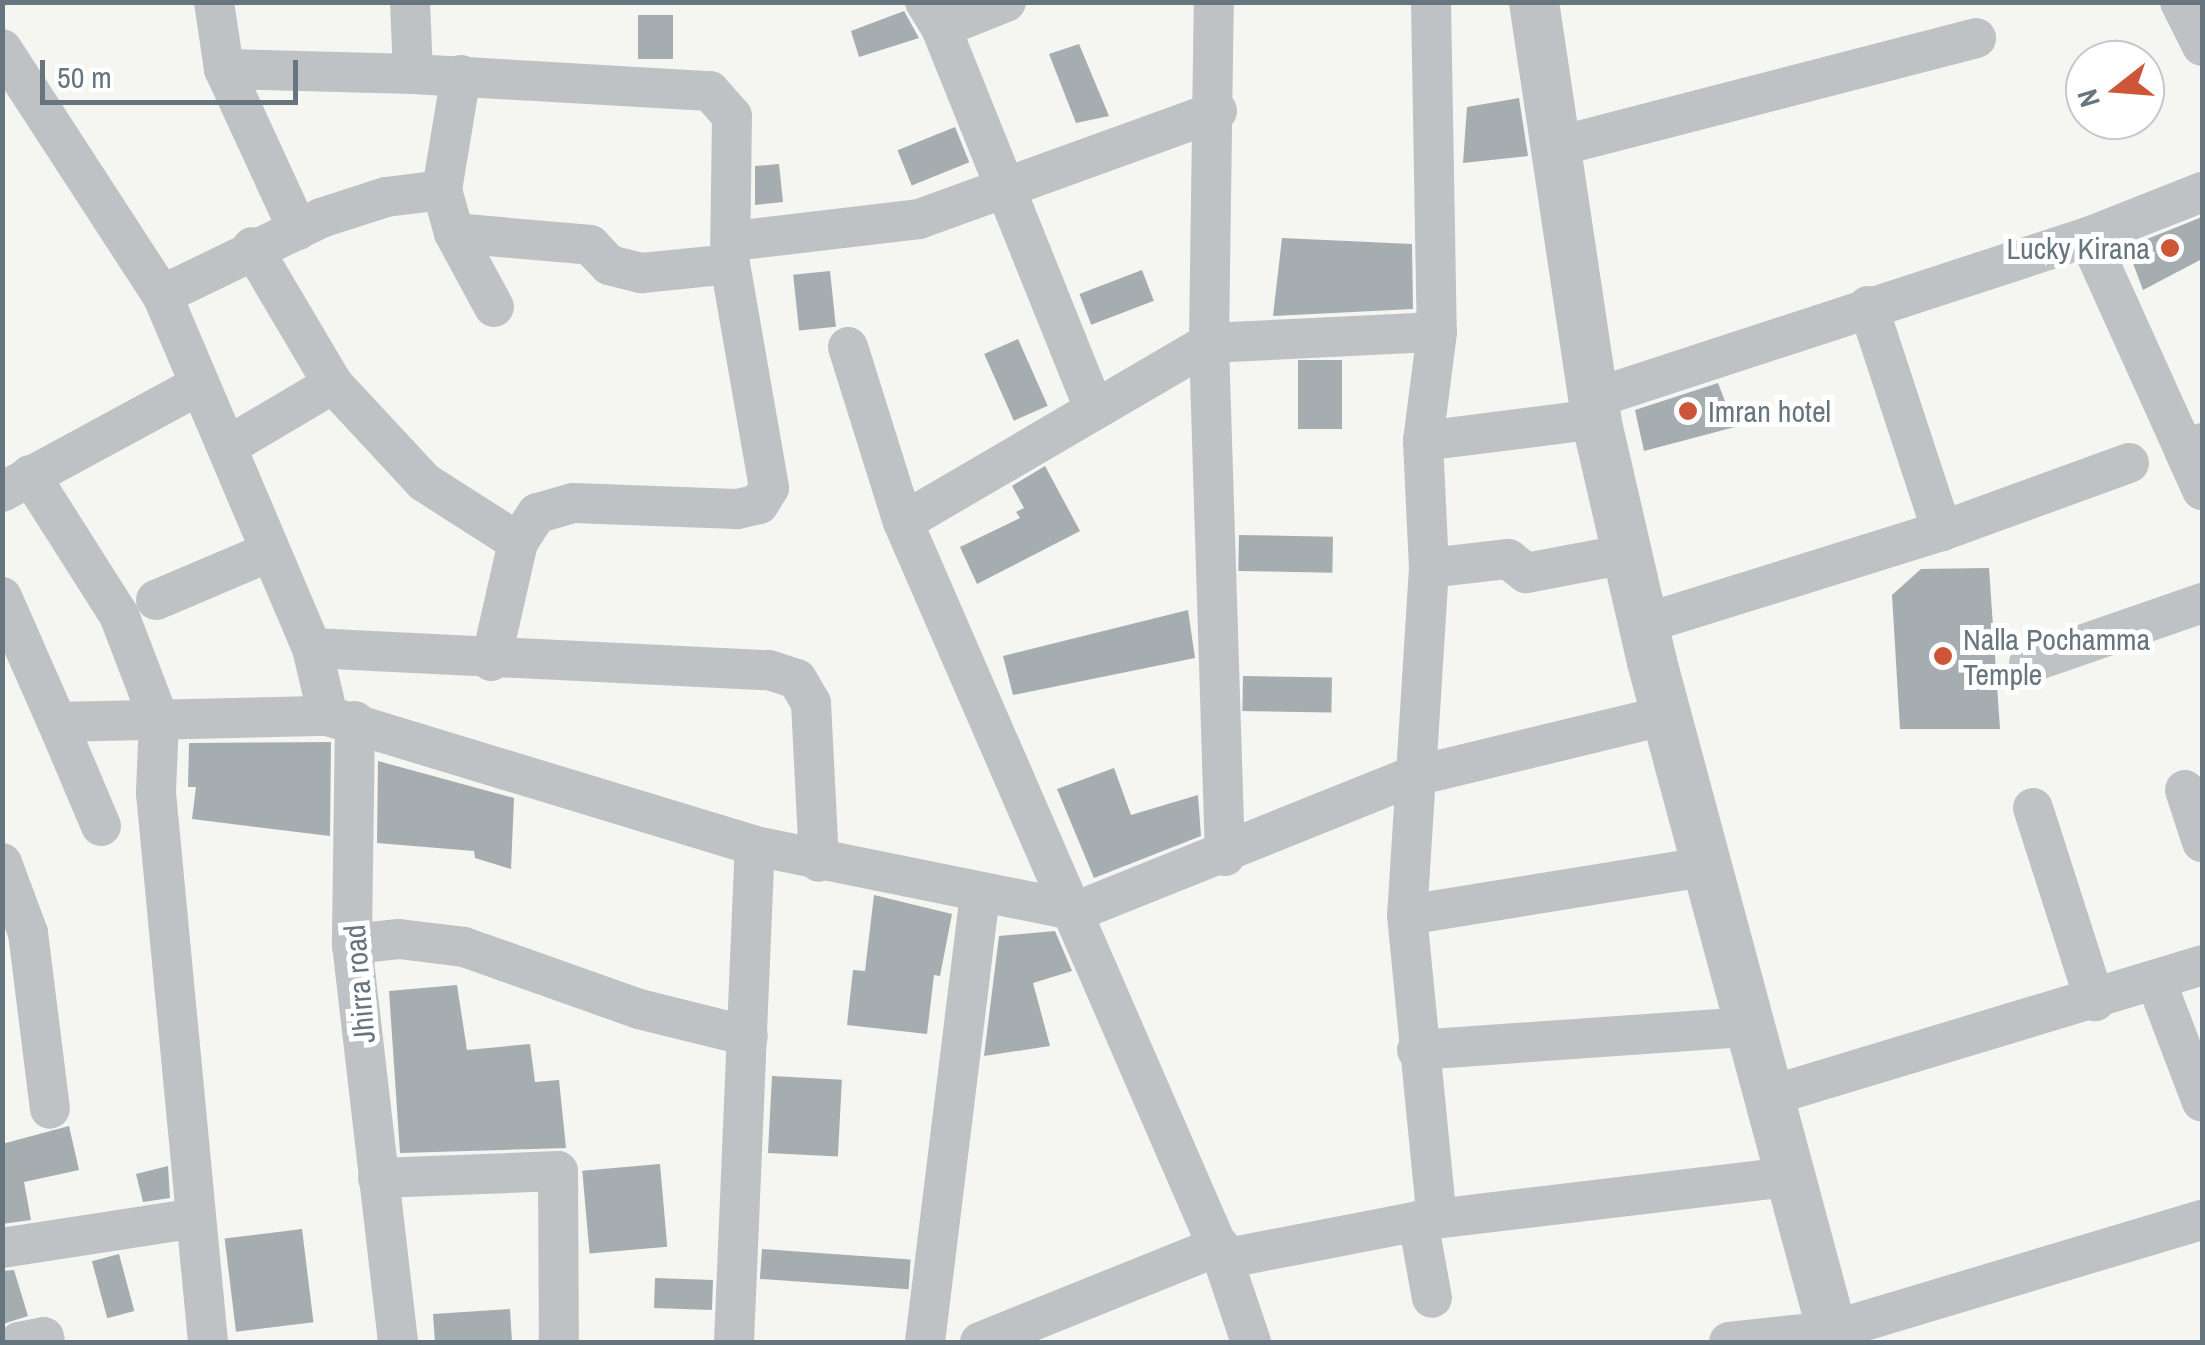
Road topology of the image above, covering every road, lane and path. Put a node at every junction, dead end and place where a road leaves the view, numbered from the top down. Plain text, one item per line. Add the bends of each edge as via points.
1 (214, 2) edge
2 (410, 2) edge
3 (1006, 2) edge
4 (1214, 2) edge
5 (1431, 2) edge
6 (1534, 2) edge
7 (2180, 2) edge
8 (933, 15) edge
9 (1976, 38) dead end
10 (2202, 46) edge
11 (2, 49) edge
12 (224, 69) junction
13 (414, 74) junction
14 (461, 76) junction
15 (1217, 110) junction
16 (1554, 147) junction
17 (442, 190) junction
18 (1008, 191) junction
19 (2202, 192) edge
20 (298, 230) junction
21 (454, 233) junction
22 (2088, 237) junction
23 (252, 247) junction
24 (732, 253) junction
25 (162, 295) junction
26 (1868, 306) junction
27 (494, 308) dead end
28 (1437, 332) junction
29 (1209, 343) junction
30 (848, 347) dead end
31 (333, 384) junction
32 (197, 386) junction
33 (1094, 409) junction
34 (1596, 409) junction
35 (1423, 441) junction
36 (228, 446) junction
37 (2193, 446) edge
38 (2128, 462) dead end
39 (16, 484) edge
40 (2202, 490) edge
41 (904, 522) junction
42 (1942, 531) junction
43 (518, 542) junction
44 (269, 552) junction
45 (1627, 554) junction
46 (1429, 568) junction
47 (2, 597) edge
48 (156, 600) dead end
49 (2202, 603) edge
50 (1644, 624) junction
51 (312, 648) junction
52 (491, 661) junction
53 (2029, 664) dead end
54 (1667, 715) junction
55 (342, 719) junction
56 (159, 720) junction
57 (57, 722) junction
58 (1411, 776) junction
59 (2186, 790) dead end
60 (2033, 808) dead end
61 (101, 826) dead end
62 (2202, 842) edge
63 (754, 846) junction
64 (1225, 856) junction
65 (2, 862) edge
66 (819, 862) junction
67 (1705, 867) junction
68 (980, 895) junction
69 (1077, 912) junction
70 (1407, 914) junction
71 (352, 944) junction
72 (2202, 965) edge
73 (2156, 982) junction
74 (2095, 1001) junction
75 (1748, 1027) junction
76 (748, 1036) junction
77 (1417, 1050) junction
78 (1770, 1096) junction
79 (2202, 1102) edge
80 (50, 1109) dead end
81 (1792, 1176) junction
82 (378, 1178) junction
83 (196, 1218) junction
84 (1428, 1220) junction
85 (2202, 1220) edge
86 (2, 1248) edge
87 (1221, 1252) junction
88 (1432, 1298) dead end
89 (1833, 1336) edge
90 (19, 1342) edge
91 (45, 1342) edge
92 (208, 1342) edge
93 (398, 1342) edge
94 (559, 1342) edge
95 (734, 1342) edge
96 (925, 1342) edge
97 (980, 1342) edge
98 (1252, 1342) edge
99 (1729, 1342) edge

1 - 12 street
2 - 13 street
3 - 8 street
4 - 15 street
5 - 28 street
6 - 16 street
7 - 10 street
8 - 18 street
9 - 16 street
11 - 25 street, Jhirra road
12 - 13 street
12 - 20 street
13 - 14 street
14 - 17 street
14 - 24 street via 710,90 724,99 732,116
15 - 18 street
15 - 29 street
16 - 34 street
17 - 20 street via 386,197
17 - 21 street
18 - 24 street via 919,219
18 - 33 street
19 - 22 street
20 - 23 street
21 - 24 street via 590,245 609,265 642,272
21 - 27 street
22 - 26 street
22 - 37 street
23 - 25 street
23 - 31 street
24 - 43 street via 770,488 759,504 737,509 573,503 537,513
25 - 32 street, Jhirra road
26 - 34 street
26 - 42 street
28 - 29 street
28 - 35 street
29 - 33 street
29 - 64 street
30 - 41 street
31 - 36 street
31 - 43 street via 424,482
32 - 36 street, Jhirra road
32 - 39 street
33 - 41 street
34 - 35 street
34 - 45 street
35 - 46 street
36 - 44 street, Jhirra road
37 - 40 street
38 - 42 street
39 - 56 street via 118,615
41 - 69 street
42 - 50 street
43 - 52 street
44 - 48 street
44 - 51 street, Jhirra road
45 - 46 street via 1526,573 1508,559
45 - 50 street
46 - 58 street
47 - 57 street
49 - 53 street
50 - 54 street
51 - 52 street
51 - 55 street, Jhirra road
52 - 66 street via 674,664 769,670 797,679 811,703
54 - 58 street
54 - 67 street
55 - 56 street
55 - 63 street
55 - 71 street, Jhirra road
56 - 57 street
56 - 83 street via 156,792
57 - 61 street
58 - 64 street
58 - 70 street
59 - 62 street
60 - 74 street
63 - 66 street
63 - 76 street
64 - 69 street
65 - 80 street via 28,933
66 - 68 street
67 - 70 street
67 - 75 street
68 - 69 street
68 - 96 street
69 - 87 street
70 - 77 street
71 - 76 street via 399,939 464,947 640,1009
71 - 82 street, Jhirra road
72 - 73 street
73 - 74 street
73 - 79 street
74 - 78 street
75 - 77 street
75 - 78 street
76 - 95 street
77 - 84 street
78 - 81 street
81 - 84 street
81 - 89 street
82 - 93 street, Jhirra road
82 - 94 street via 558,1170
83 - 86 street
83 - 92 street
84 - 87 street
84 - 88 street
85 - 89 street
87 - 97 street
87 - 98 street
89 - 99 street
90 - 91 street

